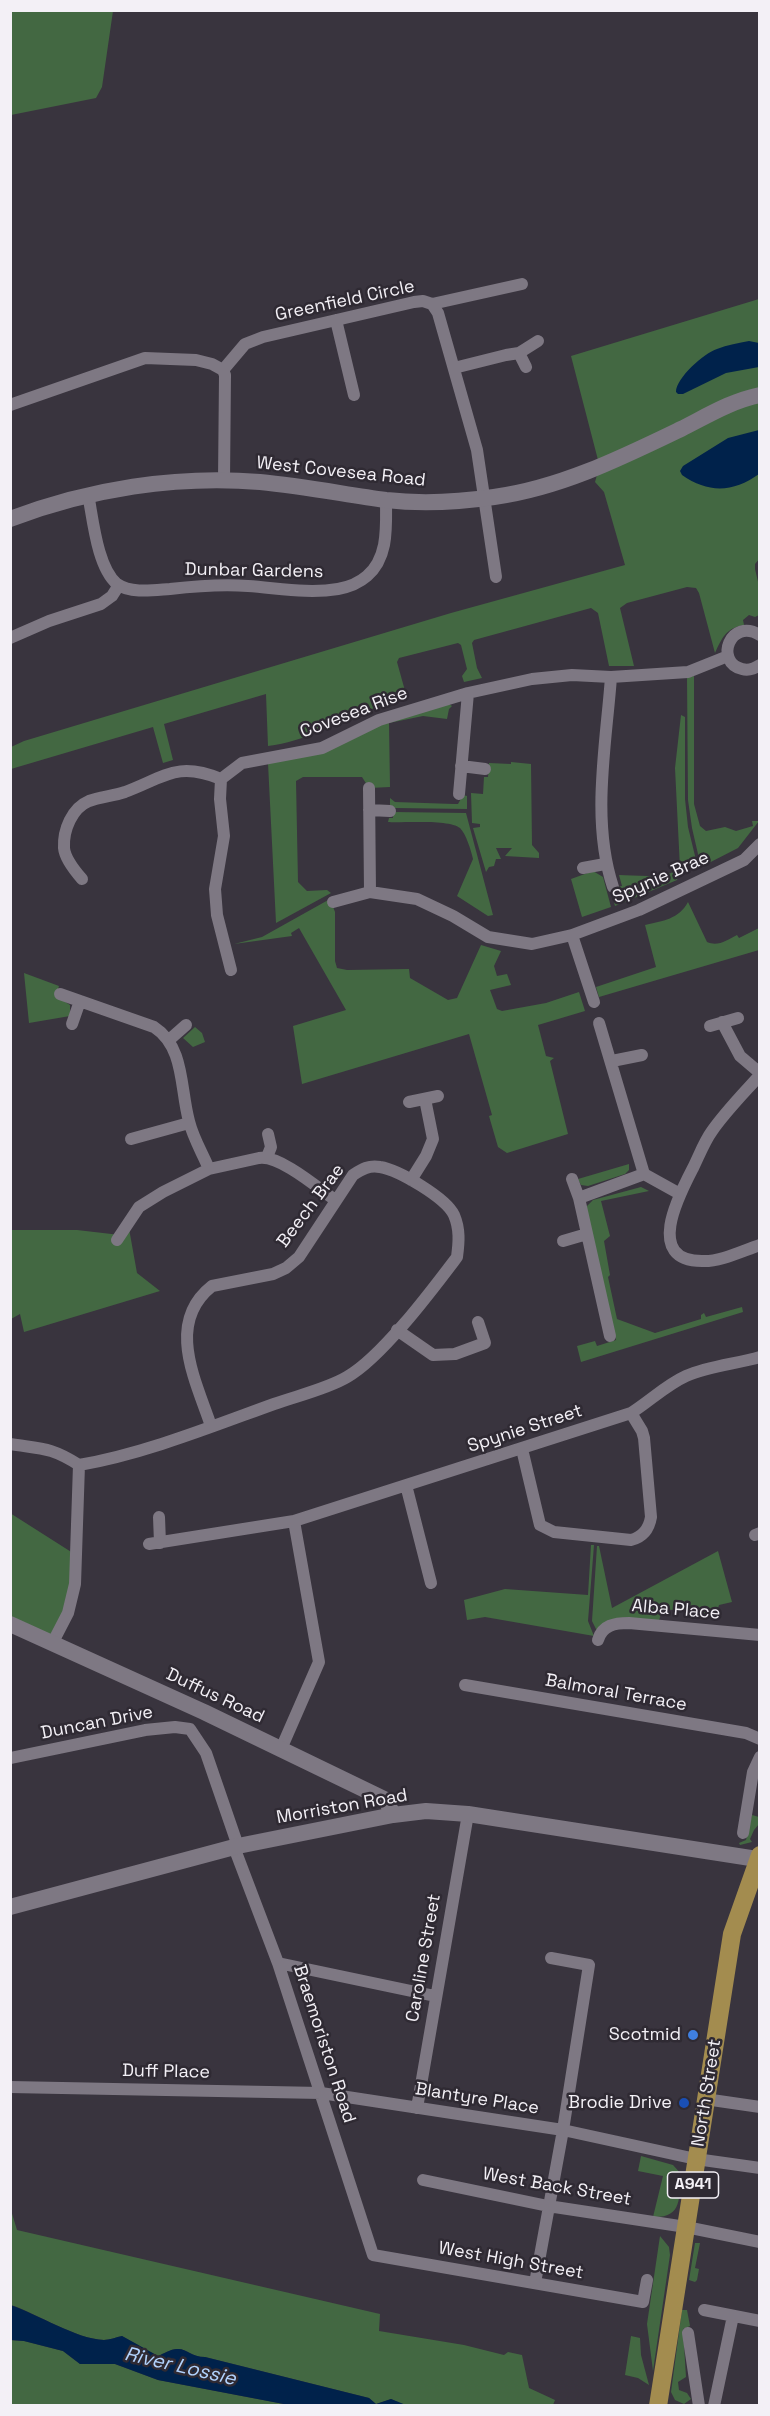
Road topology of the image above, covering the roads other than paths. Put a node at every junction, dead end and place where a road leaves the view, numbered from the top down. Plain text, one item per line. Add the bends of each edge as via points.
1 (522, 284) dead end
2 (432, 304) junction
3 (336, 320) junction
4 (538, 340) dead end
5 (519, 354) junction
6 (526, 367) dead end
7 (454, 368) junction
8 (223, 370) junction
9 (354, 395) dead end
10 (759, 395) edge
11 (10, 405) edge
12 (224, 480) junction
13 (88, 495) junction
14 (484, 498) junction
15 (387, 500) junction
16 (10, 519) edge
17 (496, 577) dead end
18 (119, 585) junction
19 (759, 635) edge
20 (10, 638) edge
21 (728, 656) junction
22 (758, 671) edge
23 (611, 677) junction
24 (468, 693) junction
25 (461, 766) junction
26 (485, 769) dead end
27 (221, 779) junction
28 (369, 788) dead end
29 (459, 794) dead end
30 (369, 810) junction
31 (390, 811) dead end
32 (759, 844) edge
33 (605, 864) junction
34 (584, 868) dead end
35 (82, 879) dead end
36 (613, 887) dead end
37 (370, 892) junction
38 (333, 902) dead end
39 (572, 935) junction
40 (231, 970) dead end
41 (60, 994) dead end
42 (81, 1001) junction
43 (594, 1002) dead end
44 (738, 1018) dead end
45 (599, 1023) dead end
46 (72, 1024) dead end
47 (186, 1024) dead end
48 (169, 1040) junction
49 (642, 1055) dead end
50 (612, 1061) junction
51 (759, 1074) edge
52 (438, 1096) dead end
53 (425, 1099) junction
54 (409, 1102) dead end
55 (189, 1123) junction
56 (268, 1134) dead end
57 (131, 1139) dead end
58 (267, 1158) junction
59 (209, 1169) junction
60 (644, 1174) junction
61 (572, 1179) dead end
62 (411, 1180) junction
63 (680, 1194) junction
64 (579, 1198) junction
65 (335, 1200) junction
66 (587, 1234) junction
67 (117, 1240) dead end
68 (563, 1241) dead end
69 (759, 1245) edge
70 (478, 1322) dead end
71 (397, 1330) junction
72 (610, 1336) dead end
73 (759, 1357) edge
74 (631, 1413) junction
75 (212, 1426) junction
76 (10, 1444) edge
77 (522, 1449) junction
78 (79, 1465) junction
79 (406, 1485) junction
80 (159, 1517) dead end
81 (294, 1521) junction
82 (431, 1583) dead end
83 (10, 1624) edge
84 (759, 1635) edge
85 (598, 1640) dead end
86 (53, 1642) junction
87 (465, 1685) dead end
88 (190, 1730) joint
89 (759, 1739) edge
90 (281, 1749) junction
91 (759, 1757) edge
92 (10, 1758) edge
93 (468, 1814) junction
94 (393, 1815) junction
95 (743, 1833) dead end
96 (236, 1847) junction
97 (758, 1857) edge
98 (10, 1907) edge
99 (551, 1958) dead end
100 (278, 1963) junction
101 (435, 1996) junction
102 (10, 2087) edge
103 (321, 2093) junction
104 (705, 2099) junction
105 (759, 2107) edge
106 (417, 2108) junction
107 (564, 2130) junction
108 (696, 2159) junction
109 (759, 2168) edge
110 (423, 2180) dead end
111 (548, 2206) junction
112 (686, 2228) junction
113 (759, 2242) edge
114 (373, 2255) joint
115 (647, 2280) dead end
116 (535, 2283) junction
117 (704, 2310) dead end
118 (734, 2316) junction
119 (759, 2321) edge
120 (688, 2333) dead end
121 (658, 2406) edge
122 (699, 2406) edge
123 (714, 2406) edge

1 - 2 street
2 - 3 street, Greenfield Circle via 414,302
2 - 7 street, Greenfield Circle
3 - 8 street, Greenfield Circle via 245,344
3 - 9 street
4 - 5 street
5 - 6 street
5 - 7 street
7 - 14 street, Greenfield Circle via 477,450
8 - 11 street via 196,360 145,358
8 - 12 street
10 - 14 street, West Covesea Road via 727,405 623,457 552,485
12 - 13 street, West Covesea Road via 129,487
12 - 15 street, West Covesea Road via 327,489
13 - 16 street, West Covesea Road
13 - 18 street via 102,558 108,574
14 - 15 street, West Covesea Road
14 - 17 street, Greenfield Circle
15 - 18 street, Dunbar Gardens via 384,552 367,576 355,584 309,592 245,585 150,591
18 - 20 street via 101,604
19 - 21 street via 747,630 733,635
21 - 22 street via 738,668
21 - 23 street, Covesea Rise via 688,672
23 - 24 street, Covesea Rise via 532,679
23 - 33 street via 602,789
24 - 25 street
24 - 27 street, Covesea Rise via 379,720 322,748 242,763
25 - 26 street
25 - 29 street
27 - 35 street via 201,771 181,770 111,797 88,801 71,816 64,849
27 - 40 street via 224,836 215,889 217,915
28 - 30 street
30 - 31 street
30 - 37 street
32 - 39 street, Spynie Brae via 744,860 639,910
33 - 34 street
33 - 36 street
37 - 38 street, Spynie Brae
37 - 39 street, Spynie Brae via 417,899 488,937 502,940 532,944
39 - 43 street
41 - 42 street
42 - 46 street
42 - 48 street via 154,1027
44 - 51 street via 716,1024
45 - 50 street
47 - 48 street
48 - 55 street
49 - 50 street
50 - 60 street
51 - 63 street via 711,1132
52 - 53 street
53 - 54 street
53 - 62 street via 433,1139
55 - 57 street
55 - 59 street
56 - 58 street via 271,1147
58 - 59 street
58 - 65 street
59 - 67 street via 139,1207
60 - 63 street
60 - 64 street
61 - 64 street
62 - 65 street, Beech Brae via 379,1167 364,1168 353,1175
62 - 71 street, Beech Brae via 443,1201 453,1213 459,1242 457,1257
63 - 69 street via 668,1228 678,1254 689,1261 705,1262
64 - 66 street
65 - 75 street, Beech Brae via 299,1257 286,1268 212,1286 189,1318 185,1337 189,1359
66 - 68 street
66 - 72 street
70 - 71 street via 485,1343 455,1354 433,1355
71 - 75 street, Beech Brae via 346,1378
73 - 74 street, Spynie Street via 688,1376
74 - 77 street, Spynie Street
74 - 77 street via 644,1438 651,1517 640,1538 554,1532 540,1525
75 - 78 street, Beech Brae via 104,1461
76 - 78 street via 45,1448
77 - 79 street, Spynie Street
78 - 86 street via 75,1584 68,1613
79 - 81 street, Spynie Street
79 - 82 street
80 - 81 street, Spynie Street via 155,1544
81 - 90 street via 319,1662
83 - 86 street, Duffus Road
84 - 85 street, Alba Place via 629,1623 609,1626
86 - 90 street, Duffus Road
87 - 89 street, Balmoral Terrace via 746,1733
88 - 92 street, Duncan Drive via 145,1730
88 - 96 street, Braemoriston Road via 206,1753
90 - 94 street, Duffus Road via 386,1800
91 - 95 street
93 - 94 street, Morriston Road via 426,1811
93 - 97 street, Morriston Road
93 - 101 street, Caroline Street
94 - 96 street, Morriston Road
96 - 98 street, Morriston Road
96 - 100 street, Braemoriston Road
97 - 104 main road, North Street / A941 via 732,1934
99 - 107 street via 588,1965
100 - 101 street
100 - 103 street, Braemoriston Road
101 - 106 street, Caroline Street
102 - 103 street, Duff Place
103 - 106 street, Blantyre Place
103 - 114 street, Braemoriston Road
104 - 105 street
104 - 108 main road, North Street / A941
106 - 107 street, Blantyre Place
107 - 108 street, Blantyre Place
107 - 111 street
108 - 109 street, Blantyre Place
108 - 112 main road, North Street / A941
110 - 111 street, West Back Street
111 - 112 street, West Back Street
111 - 116 street
112 - 113 street, West Back Street
112 - 121 main road, North Street / A941
114 - 116 street, West High Street
115 - 116 street, West High Street via 643,2302
117 - 118 street
118 - 119 street
118 - 123 street
120 - 122 street

